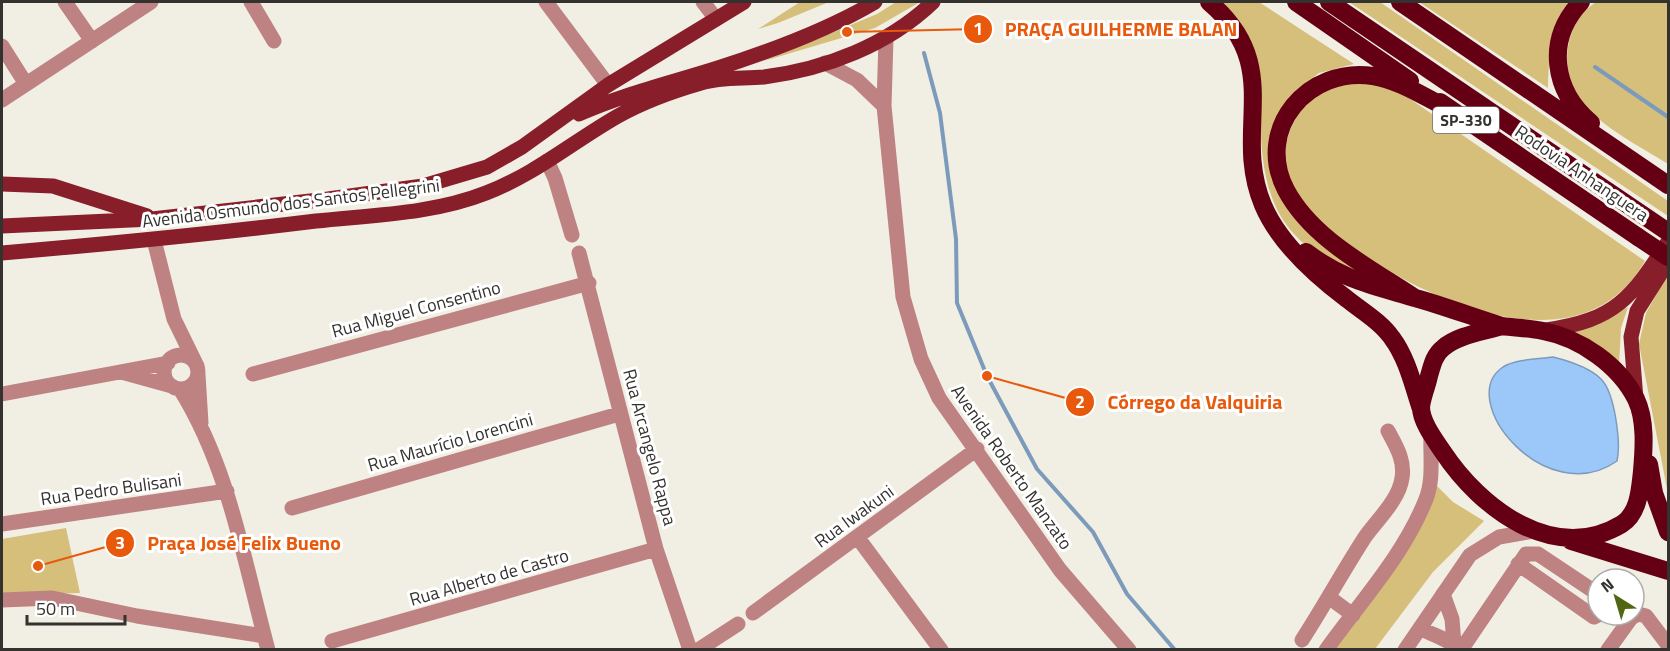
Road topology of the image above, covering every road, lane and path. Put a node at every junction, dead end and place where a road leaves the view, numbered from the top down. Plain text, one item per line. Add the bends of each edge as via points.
1 (65, 2) edge
2 (151, 2) edge
3 (251, 2) edge
4 (546, 2) edge
5 (703, 2) edge
6 (744, 2) edge
7 (875, 2) edge
8 (933, 2) edge
9 (1209, 2) edge
10 (1296, 2) edge
11 (1329, 2) edge
12 (1400, 2) edge
13 (1581, 2) edge
14 (716, 19) junction
15 (886, 38) junction
16 (92, 41) junction
17 (274, 41) dead end
18 (2, 46) edge
19 (825, 63) junction
20 (719, 68) junction
21 (26, 84) junction
22 (608, 85) junction
23 (667, 95) junction
24 (2, 100) edge
25 (884, 106) junction
26 (1449, 109) junction
27 (543, 131) junction
28 (547, 161) junction
29 (1663, 182) edge
30 (2, 184) edge
31 (152, 219) junction
32 (2, 226) edge
33 (1280, 232) junction
34 (1668, 232) edge
35 (572, 235) dead end
36 (154, 240) junction
37 (1668, 242) edge
38 (579, 253) dead end
39 (2, 254) edge
40 (1668, 257) edge
41 (1668, 262) edge
42 (589, 283) junction
43 (1415, 297) junction
44 (174, 319) junction
45 (1502, 326) junction
46 (1543, 330) junction
47 (170, 360) junction
48 (197, 369) junction
49 (123, 372) junction
50 (253, 374) dead end
51 (176, 388) junction
52 (2, 394) edge
53 (1636, 399) junction
54 (1421, 409) junction
55 (619, 414) junction
56 (201, 423) junction
57 (1388, 431) dead end
58 (1431, 434) junction
59 (1644, 442) junction
60 (977, 449) junction
61 (227, 492) junction
62 (1654, 493) junction
63 (292, 508) dead end
64 (1668, 514) edge
65 (2, 524) edge
66 (1534, 531) junction
67 (1668, 532) edge
68 (858, 538) junction
69 (1564, 539) junction
70 (656, 549) junction
71 (1518, 564) junction
72 (1668, 572) edge
73 (1586, 586) edge
74 (1443, 594) junction
75 (1330, 598) junction
76 (2, 600) edge
77 (1586, 611) edge
78 (753, 613) dead end
79 (1353, 615) junction
80 (738, 624) dead end
81 (1420, 628) junction
82 (1302, 640) dead end
83 (332, 641) dead end
84 (266, 643) edge
85 (1668, 645) edge
86 (1451, 647) edge
87 (690, 650) edge
88 (698, 650) edge
89 (941, 650) edge
90 (1129, 650) edge
91 (1326, 650) edge
92 (1405, 650) edge
93 (1608, 650) edge

1 - 16 street
2 - 16 street
3 - 17 street
4 - 22 street
5 - 14 street
6 - 14 main road, Avenida Osmundo dos Santos Pellegrini
7 - 20 main road via 817,30
8 - 15 main road, Avenida Osmundo dos Santos Pellegrini
9 - 33 highway via 1227,18 1247,50 1251,66 1252,160 1264,206
10 - 26 highway, Rodovia Anhanguera / SP-330
11 - 34 highway, Rodovia Anhanguera / SP-330
12 - 29 highway
13 - 29 highway via 1560,39 1560,81 1567,98 1579,113
14 - 22 main road, Avenida Osmundo dos Santos Pellegrini
15 - 19 main road, Avenida Osmundo dos Santos Pellegrini
15 - 25 street, Avenida Roberto Manzato
16 - 21 street
18 - 21 street
19 - 23 main road, Avenida Osmundo dos Santos Pellegrini via 766,76 704,82
19 - 25 street via 857,80
20 - 23 main road, Avenida Osmundo dos Santos Pellegrini
20 - 27 main road, Avenida Osmundo dos Santos Pellegrini via 613,99
21 - 24 street
22 - 27 main road, Avenida Osmundo dos Santos Pellegrini
23 - 28 main road, Avenida Osmundo dos Santos Pellegrini via 620,115
25 - 60 street, Avenida Roberto Manzato via 903,297 921,359 939,398
26 - 40 highway, Rodovia Anhanguera / SP-330, bridge
26 - 43 highway via 1388,80 1342,76 1306,92 1286,116 1277,147 1281,178 1304,215 1336,245
27 - 31 main road, Avenida Osmundo dos Santos Pellegrini via 487,167 423,186
28 - 35 street
28 - 36 main road, Avenida Osmundo dos Santos Pellegrini via 486,193 429,208
30 - 31 main road via 36,184 72,191
31 - 32 main road, Avenida Osmundo dos Santos Pellegrini
31 - 36 main road
33 - 43 highway via 1323,265 1363,285
33 - 54 highway via 1316,276 1391,337 1402,353
36 - 39 main road, Avenida Osmundo dos Santos Pellegrini
36 - 44 street
37 - 46 main road via 1638,287 1617,306 1585,322
38 - 42 street, Rua Arcangelo Rappa
41 - 53 main road via 1637,311 1631,337
42 - 50 street, Rua Miguel Consentino
42 - 55 street, Rua Arcangelo Rappa
43 - 45 highway
44 - 47 street
44 - 48 street
45 - 46 highway
45 - 54 highway via 1463,337 1443,348 1432,366
46 - 53 highway via 1581,344 1605,360
47 - 48 street via 188,357
47 - 49 street
47 - 51 street via 165,378
48 - 51 street via 193,384
48 - 56 street
49 - 51 street
49 - 52 street
51 - 56 street
53 - 59 highway
54 - 58 highway
55 - 63 street, Rua Maurício Lorencini
55 - 70 street, Rua Arcangelo Rappa
56 - 61 street
57 - 75 street via 1402,458 1402,480
58 - 66 highway via 1467,485 1484,501
58 - 79 street via 1426,498 1388,568
59 - 62 highway
59 - 69 highway via 1640,490 1635,508 1625,522 1586,538
60 - 68 street, Rua Iwakuni
60 - 90 street, Avenida Roberto Manzato via 1059,570
61 - 65 street, Rua Pedro Bulisani
61 - 84 street
62 - 64 highway
62 - 67 highway
66 - 69 highway
66 - 74 street via 1486,543 1470,555
68 - 78 street, Rua Iwakuni
68 - 89 street
69 - 72 highway
70 - 83 street, Rua Alberto de Castro
70 - 87 street, Rua Arcangelo Rappa
71 - 73 street via 1526,554 1538,554
71 - 77 street
71 - 86 street
74 - 81 street
74 - 86 street via 1452,619
75 - 79 street
75 - 82 street
76 - 84 street via 52,598
79 - 91 street
80 - 88 street
81 - 86 street
81 - 92 street
85 - 93 street via 1646,616 1638,614

